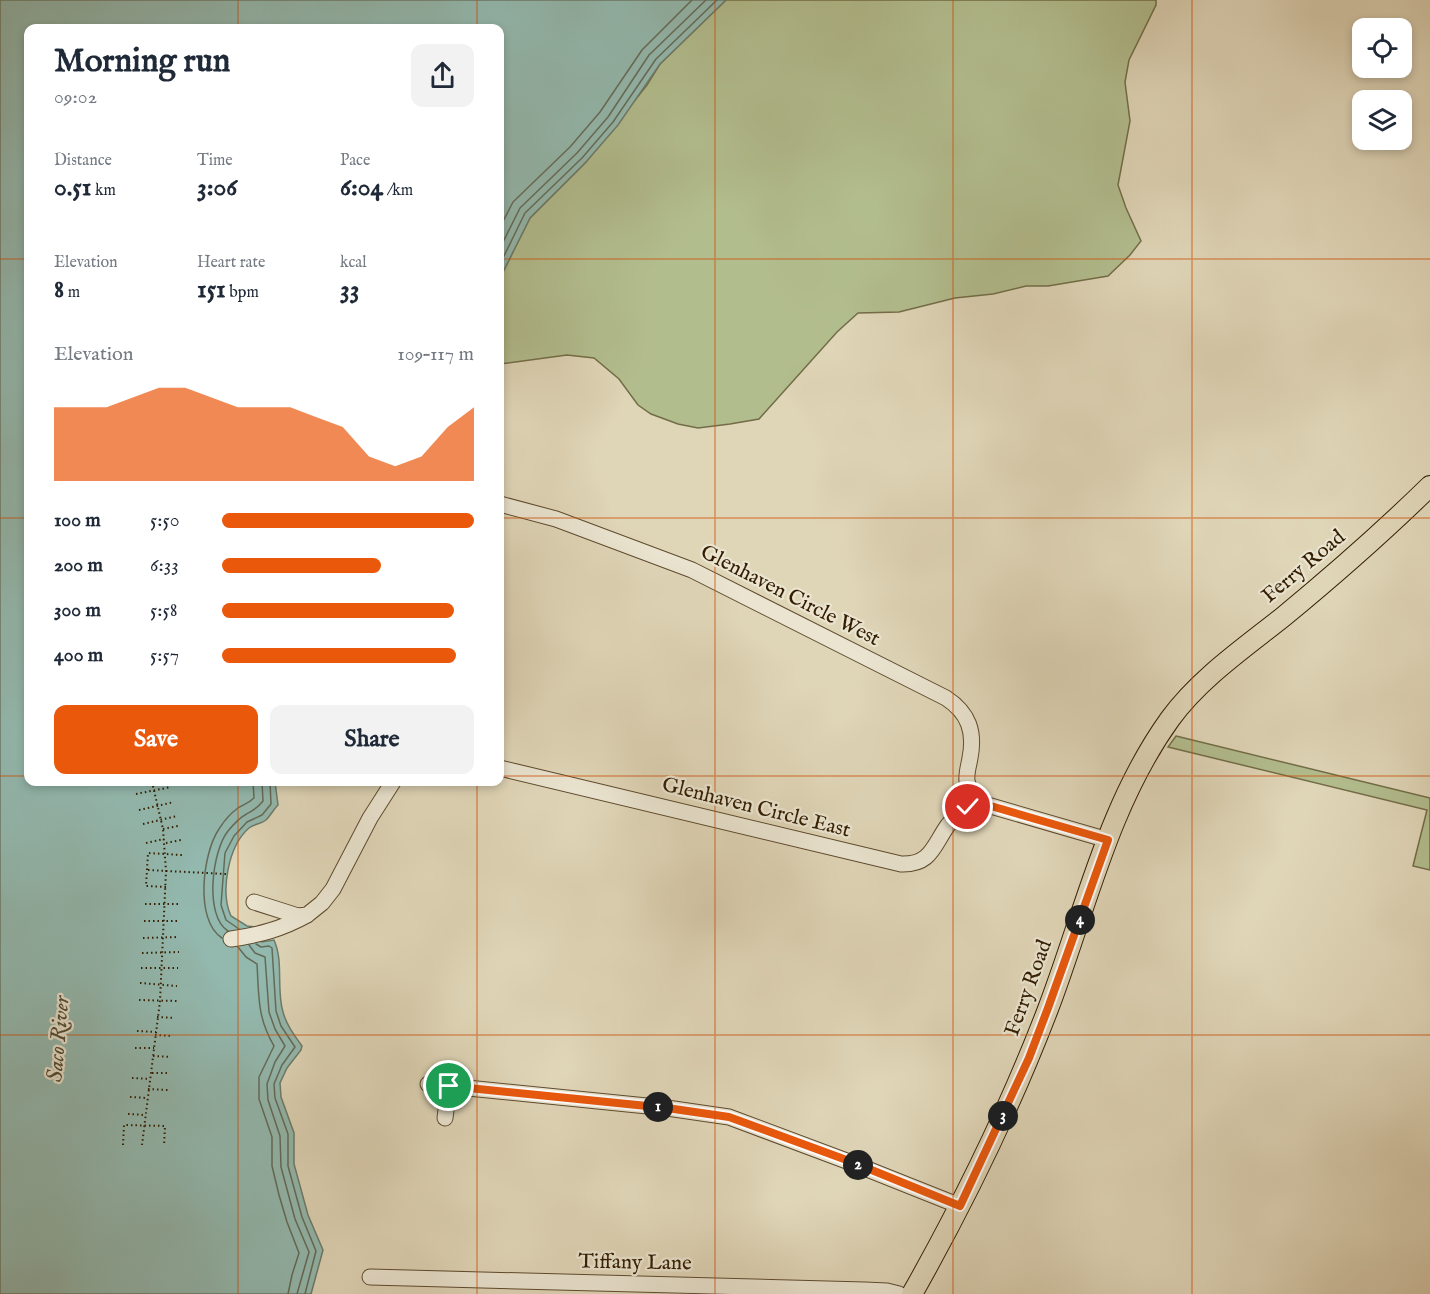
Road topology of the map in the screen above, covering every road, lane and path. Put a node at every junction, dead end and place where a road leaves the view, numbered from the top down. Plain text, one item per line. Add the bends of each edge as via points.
1 (1430, 486) edge
2 (504, 505) edge
3 (504, 769) edge
4 (153, 786) edge
5 (390, 786) edge
6 (171, 787) dead end
7 (154, 791) junction
8 (136, 795) dead end
9 (174, 802) dead end
10 (977, 802) junction
11 (157, 806) junction
12 (139, 810) dead end
13 (177, 816) dead end
14 (161, 820) junction
15 (142, 825) dead end
16 (178, 826) dead end
17 (163, 829) junction
18 (181, 840) dead end
19 (1108, 840) junction
20 (164, 841) junction
21 (146, 843) dead end
22 (166, 853) junction
23 (182, 855) dead end
24 (147, 870) junction
25 (166, 871) junction
26 (226, 874) dead end
27 (166, 887) junction
28 (254, 902) dead end
29 (165, 903) junction
30 (145, 904) dead end
31 (181, 904) dead end
32 (307, 915) junction
33 (144, 921) dead end
34 (164, 921) junction
35 (180, 921) dead end
36 (179, 937) dead end
37 (143, 938) dead end
38 (163, 938) junction
39 (231, 939) dead end
40 (162, 952) junction
41 (179, 952) dead end
42 (142, 953) dead end
43 (141, 968) dead end
44 (161, 968) junction
45 (178, 968) dead end
46 (140, 983) dead end
47 (160, 984) junction
48 (177, 986) dead end
49 (139, 1000) dead end
50 (159, 1000) junction
51 (177, 1001) dead end
52 (158, 1017) junction
53 (175, 1018) dead end
54 (136, 1031) dead end
55 (155, 1034) junction
56 (173, 1036) dead end
57 (135, 1048) dead end
58 (154, 1048) junction
59 (153, 1056) junction
60 (171, 1057) dead end
61 (150, 1073) junction
62 (170, 1073) dead end
63 (132, 1078) dead end
64 (150, 1079) junction
65 (428, 1084) dead end
66 (449, 1086) junction
67 (148, 1089) junction
68 (168, 1090) dead end
69 (130, 1097) dead end
70 (147, 1098) junction
71 (128, 1114) dead end
72 (145, 1115) junction
73 (444, 1118) dead end
74 (144, 1125) junction
75 (123, 1145) dead end
76 (142, 1145) dead end
77 (164, 1146) dead end
78 (960, 1206) junction
79 (370, 1277) dead end
80 (898, 1294) edge
81 (912, 1294) edge

1 - 19 main road, Ferry Road via 1337,572 1184,702 1142,763
2 - 10 street, Glenhaven Circle West via 545,515 674,562 946,698 962,711 970,725 973,745 967,774
3 - 10 street, Glenhaven Circle East via 901,864 927,857 957,815
4 - 7 path
5 - 32 street via 333,889
6 - 7 path
7 - 8 path
7 - 11 path
9 - 11 path
10 - 19 street
11 - 12 path
11 - 14 path
13 - 14 path
14 - 15 path
14 - 17 path
16 - 17 path
17 - 20 path
18 - 20 path
19 - 78 main road, Ferry Road via 1029,1058
20 - 21 path
20 - 22 path
22 - 23 path
22 - 24 path via 148,853
22 - 25 path
24 - 25 path
24 - 27 path via 146,886
25 - 26 path
25 - 27 path
27 - 29 path
28 - 32 street via 298,916
29 - 30 path
29 - 31 path
29 - 34 path
32 - 39 street via 278,929
33 - 34 path
34 - 35 path
34 - 38 path
36 - 38 path
37 - 38 path
38 - 40 path
40 - 41 path
40 - 42 path
40 - 44 path
43 - 44 path
44 - 45 path
44 - 47 path
46 - 47 path
47 - 48 path
47 - 50 path
49 - 50 path
50 - 51 path
50 - 52 path
52 - 53 path
52 - 55 path
54 - 55 path
55 - 56 path
55 - 58 path
57 - 58 path
58 - 59 path
59 - 60 path
59 - 61 path
61 - 62 path
61 - 64 path
63 - 64 path
64 - 67 path
65 - 66 street
66 - 73 street
66 - 78 street via 729,1117
67 - 68 path
67 - 70 path
69 - 70 path
70 - 72 path
71 - 72 path
72 - 74 path
74 - 75 path via 124,1125
74 - 76 path
74 - 77 path via 165,1126
78 - 81 main road, Ferry Road
79 - 80 street, Tiffany Lane

